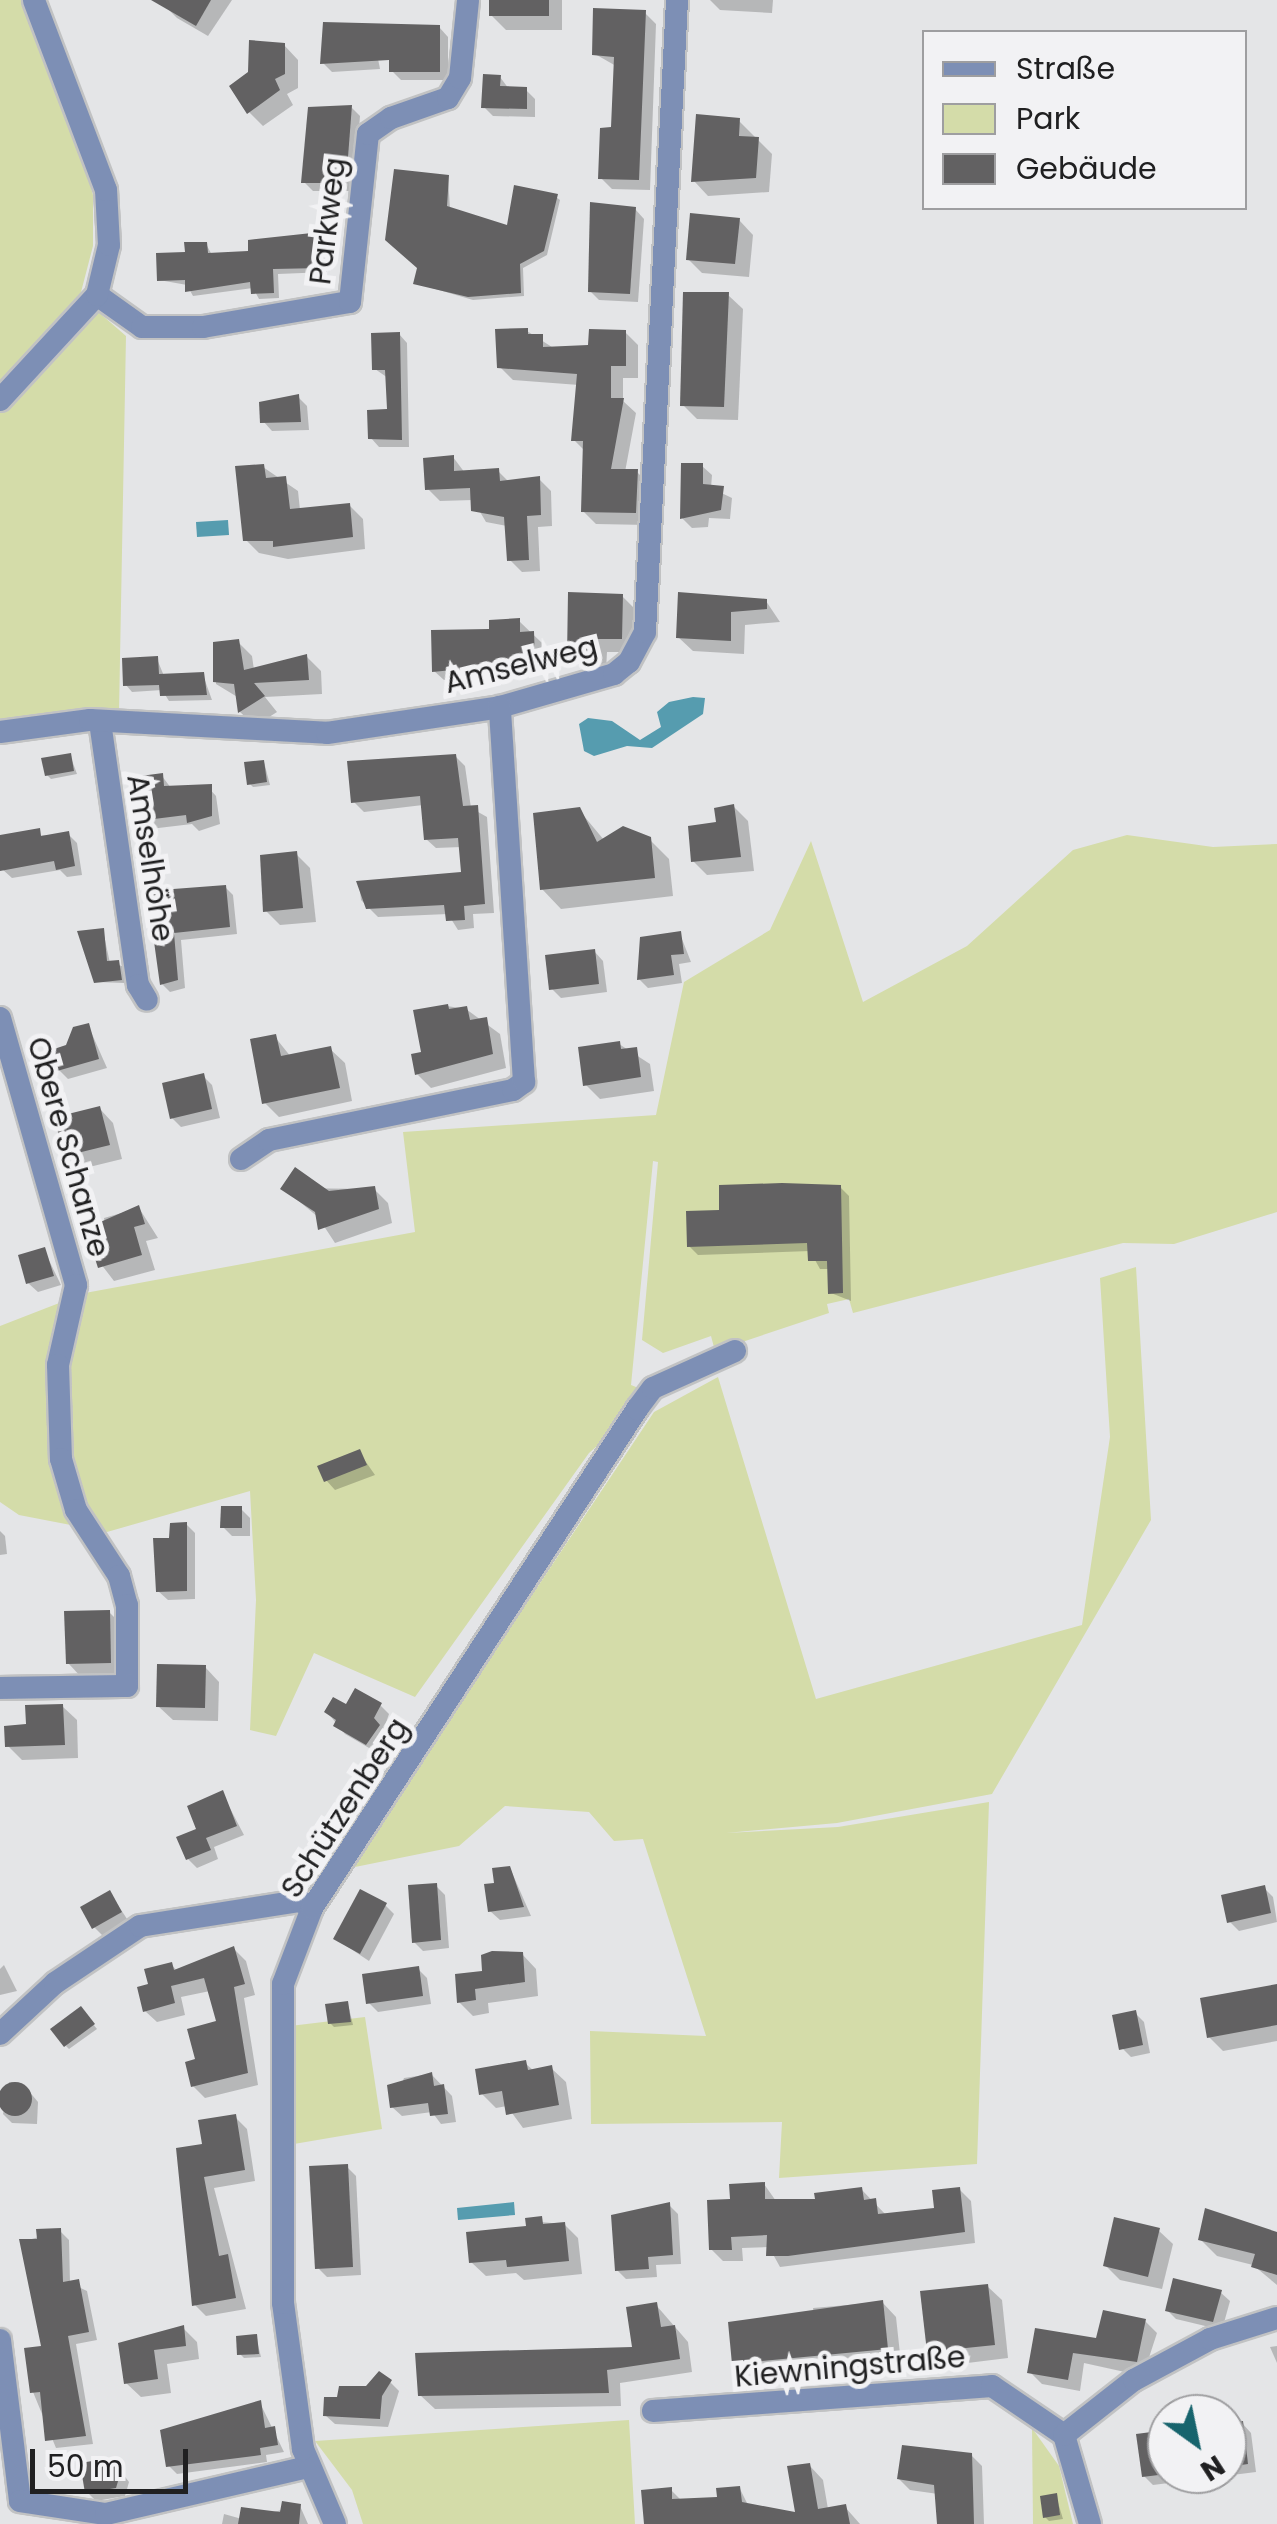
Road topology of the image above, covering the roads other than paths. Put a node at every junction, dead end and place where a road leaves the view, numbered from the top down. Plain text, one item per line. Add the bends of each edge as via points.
1 (34, 0) edge
2 (468, 0) edge
3 (677, 0) edge
4 (97, 294) junction
5 (0, 400) edge
6 (500, 707) junction
7 (100, 722) junction
8 (0, 732) edge
9 (147, 1000) dead end
10 (0, 1018) edge
11 (241, 1159) dead end
12 (734, 1351) dead end
13 (0, 1688) edge
14 (312, 1908) junction
15 (0, 2034) edge
16 (1277, 2318) edge
17 (0, 2340) edge
18 (652, 2411) dead end
19 (1064, 2434) junction
20 (308, 2467) junction
21 (335, 2524) edge
22 (1090, 2524) edge

1 - 4 street via 106,190 108,246
2 - 4 street, Parkweg via 460,78 448,98 368,134 350,302 203,327 142,328
3 - 6 street, Amselweg via 645,632 614,674
4 - 5 street
6 - 7 street, Amselweg via 327,734
6 - 11 street via 524,1082 512,1090 269,1140
7 - 8 street, Amselweg
7 - 9 street, Amselhöhe via 138,985
10 - 13 street, Obere Schanze via 76,1286 58,1366 61,1459 76,1510 120,1576 128,1686
12 - 14 street, Schützenberg via 653,1388 637,1408
14 - 15 street via 300,1901 140,1926 55,1983
14 - 20 street, Schützenberg via 283,1984 281,2063 284,2303
16 - 19 street via 1210,2338 1134,2380
17 - 20 street via 20,2501 106,2514
18 - 19 street, Kiewningstraße via 992,2386
19 - 22 street
20 - 21 street, Schützenberg

